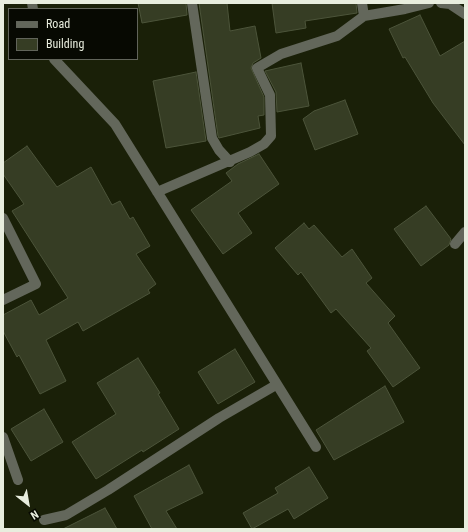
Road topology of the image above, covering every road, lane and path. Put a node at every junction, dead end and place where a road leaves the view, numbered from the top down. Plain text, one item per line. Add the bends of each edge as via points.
1 (192, 3) edge
2 (362, 3) edge
3 (429, 3) edge
4 (441, 3) edge
5 (465, 14) edge
6 (364, 16) junction
7 (55, 60) edge
8 (230, 162) junction
9 (157, 192) junction
10 (3, 218) edge
11 (465, 232) edge
12 (455, 244) dead end
13 (3, 300) edge
14 (276, 385) junction
15 (3, 437) edge
16 (316, 447) dead end
17 (18, 480) dead end
18 (44, 520) dead end

1 - 8 street via 212,138
2 - 6 street
3 - 6 street
4 - 5 street via 450,4
6 - 8 street via 337,36 280,54 257,68 270,95 271,136 264,144
7 - 9 street via 115,124
8 - 9 street
9 - 14 street
10 - 13 street via 36,284
11 - 12 street
14 - 16 street
14 - 18 street via 66,515
15 - 17 street

